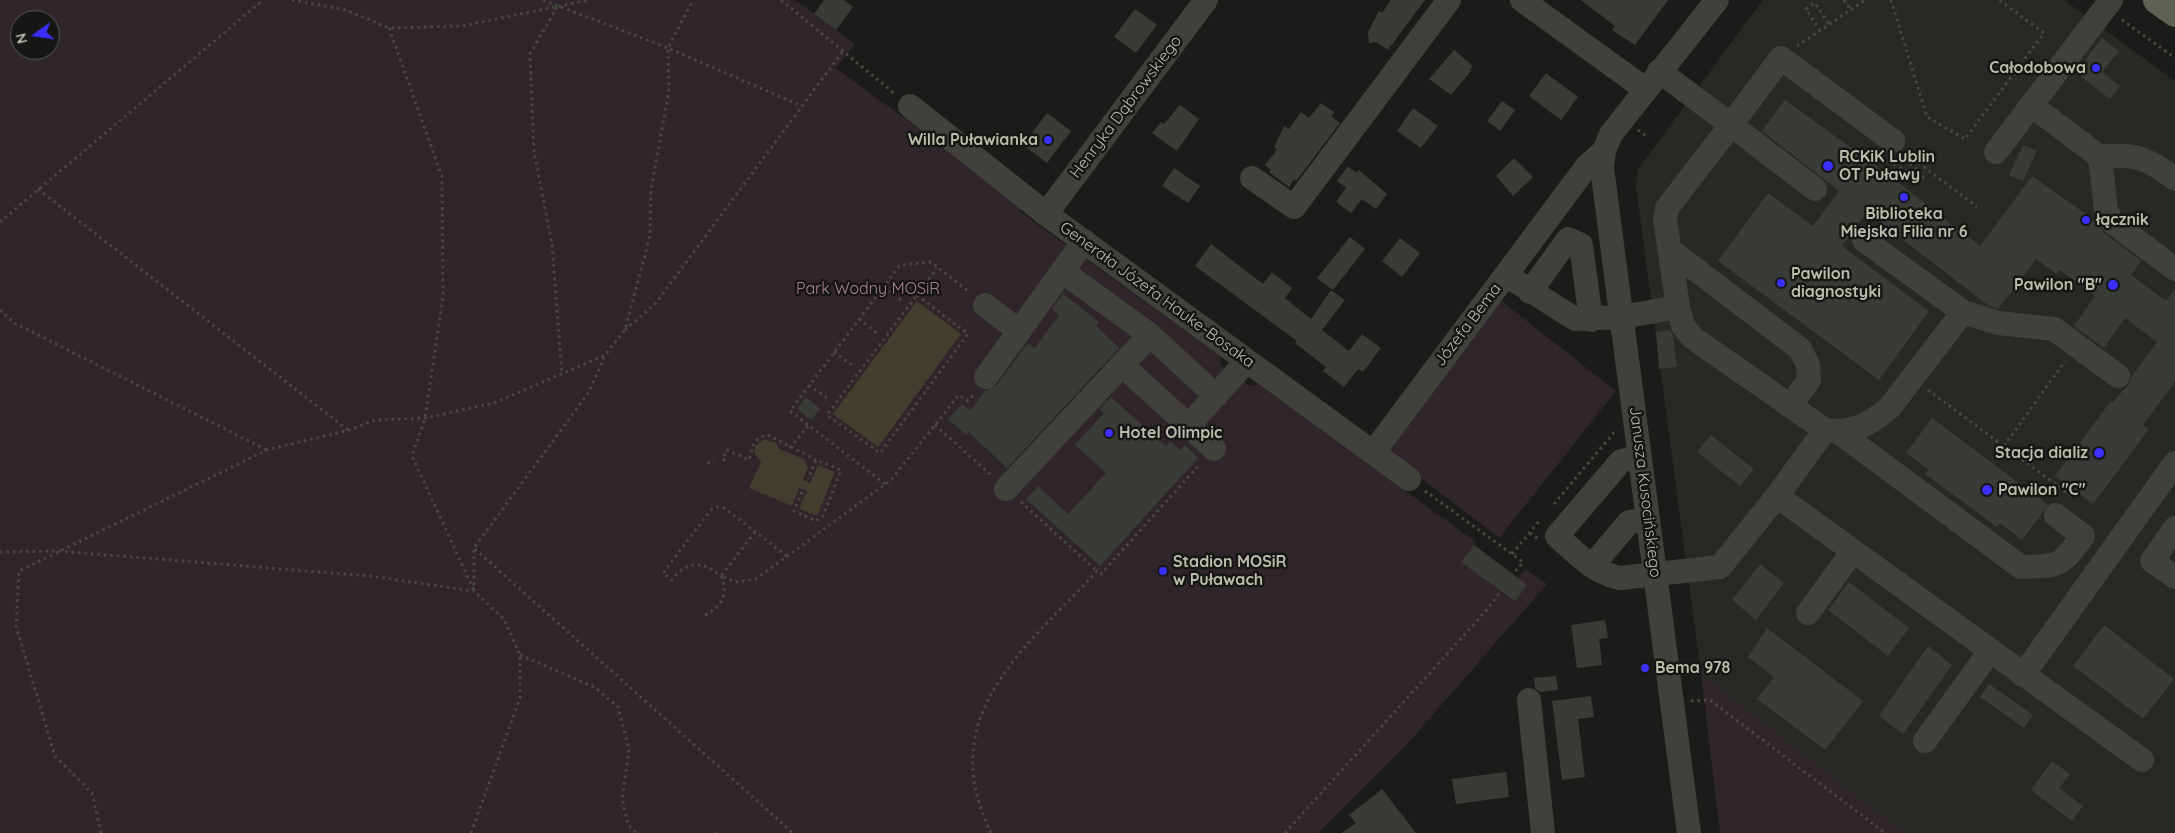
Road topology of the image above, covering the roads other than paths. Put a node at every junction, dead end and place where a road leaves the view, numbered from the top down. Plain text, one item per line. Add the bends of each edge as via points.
1 (1206, 0) edge
2 (1450, 0) edge
3 (1522, 0) edge
4 (1718, 0) edge
5 (2157, 0) edge
6 (2108, 4) edge
7 (1548, 7) edge
8 (2175, 13) edge
9 (1652, 80) junction
10 (2031, 105) junction
11 (910, 106) road end
12 (1730, 126) junction
13 (1892, 141) dead end
14 (1604, 151) junction
15 (1996, 152) dead end
16 (2100, 157) junction
17 (1252, 178) dead end
18 (2175, 180) edge
19 (1815, 189) dead end
20 (1563, 198) junction
21 (1607, 205) junction
22 (1046, 214) junction
23 (1864, 240) dead end
24 (1084, 241) junction
25 (1670, 250) junction
26 (2175, 269) edge
27 (1062, 272) junction
28 (1506, 275) junction
29 (1530, 292) junction
30 (985, 305) road end
31 (1678, 307) junction
32 (1963, 312) junction
33 (1622, 317) junction
34 (1591, 320) junction
35 (1019, 331) junction
36 (1150, 335) junction
37 (1247, 361) junction
38 (1123, 366) junction
39 (2118, 376) dead end
40 (986, 377) road end
41 (1216, 396) junction
42 (1790, 406) junction
43 (1188, 426) junction
44 (1833, 432) junction
45 (1214, 449) road end
46 (1373, 453) junction
47 (1640, 456) junction
48 (2175, 463) edge
49 (1409, 479) road end
50 (1006, 489) dead end
51 (1777, 496) junction
52 (2056, 515) road end
53 (1648, 519) junction
54 (2175, 528) edge
55 (1853, 551) junction
56 (1592, 566) junction
57 (1655, 575) junction
58 (2175, 576) edge
59 (1808, 614) dead end
60 (1990, 651) junction
61 (2023, 674) junction
62 (1528, 700) dead end
63 (1925, 741) dead end
64 (2142, 760) dead end
65 (1536, 832) edge
66 (1688, 833) edge

1 - 22 street, Henryka Dąbrowskiego
2 - 17 street via 1294,207
3 - 7 street
4 - 9 street, Józefa Bema
5 - 8 main road
6 - 10 street
7 - 9 street
9 - 12 street
9 - 14 street, Józefa Bema via 1611,134
10 - 15 street
10 - 16 street
11 - 22 street, Generała Józefa Hauke-Bosaka
12 - 13 street via 1781,58
12 - 19 street
12 - 25 street via 1667,208 1665,219
14 - 20 street, Józefa Bema via 1587,166
14 - 21 street, Janusza Kusocińskiego via 1602,168
16 - 18 street via 2120,154 2140,157 2156,164
16 - 26 street via 2106,210 2112,222
20 - 21 street
20 - 28 street, Józefa Bema
21 - 33 street, Janusza Kusocińskiego
22 - 24 street, Generała Józefa Hauke-Bosaka
23 - 32 street
24 - 27 street
24 - 37 street, Generała Józefa Hauke-Bosaka
25 - 31 street
25 - 42 street via 1800,349 1808,365 1809,380
27 - 35 street
27 - 36 street
28 - 29 street
28 - 46 street, Józefa Bema
29 - 34 street via 1575,319
29 - 34 street via 1568,239 1581,245
30 - 35 street
31 - 33 street
31 - 42 street via 1683,326 1693,338
32 - 39 street via 1998,323 2054,329
32 - 44 street via 1890,407 1878,418 1852,431
33 - 34 street
33 - 47 street, Janusza Kusocińskiego
35 - 40 street
36 - 38 street
36 - 41 street
37 - 41 street
37 - 46 street, Generała Józefa Hauke-Bosaka
38 - 43 street
38 - 50 street
41 - 43 street
42 - 44 street
43 - 45 street
44 - 51 street
44 - 52 street via 2021,568 2055,566 2065,560 2083,536
46 - 49 street, Generała Józefa Hauke-Bosaka
47 - 53 street, Janusza Kusocińskiego
47 - 56 street via 1621,461 1557,536
48 - 61 street
51 - 55 street
51 - 57 street via 1720,567
53 - 56 street via 1629,522
53 - 57 street, Janusza Kusocińskiego
54 - 58 street via 2152,561
55 - 59 street
55 - 60 street
56 - 57 street via 1620,578
57 - 66 street, Janusza Kusocińskiego
60 - 61 street
60 - 63 street
61 - 64 street
62 - 65 street

